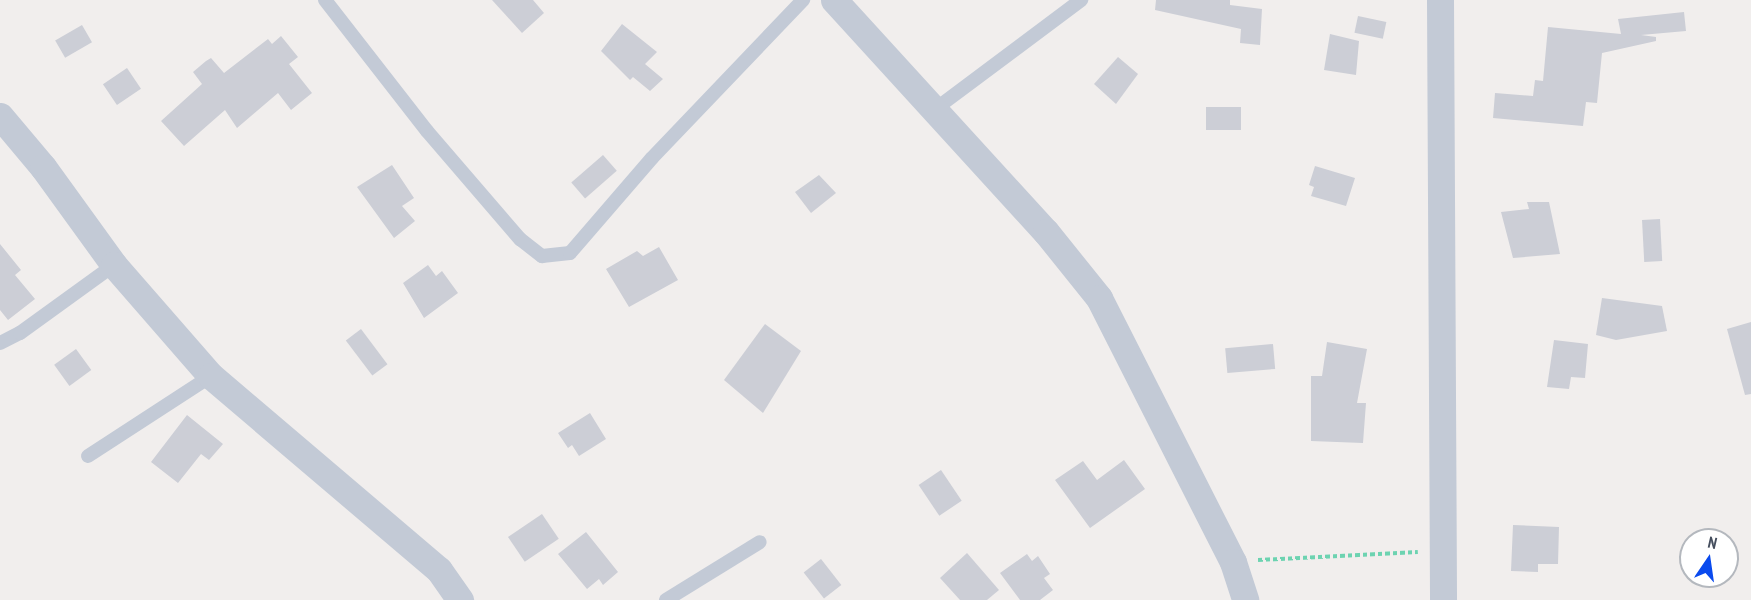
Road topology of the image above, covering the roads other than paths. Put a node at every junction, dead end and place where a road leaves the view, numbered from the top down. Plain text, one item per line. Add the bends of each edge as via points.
1 (325, 0) edge
2 (803, 0) edge
3 (834, 0) edge
4 (1081, 0) edge
5 (1440, 0) edge
6 (934, 110) junction
7 (0, 116) edge
8 (114, 266) junction
9 (0, 343) edge
10 (211, 376) junction
11 (88, 456) dead end
12 (760, 542) dead end
13 (460, 600) edge
14 (666, 600) edge
15 (1245, 600) edge
16 (1443, 600) edge

1 - 2 lane via 427,131 520,239 542,256 570,253 724,81
3 - 6 street
4 - 6 lane
5 - 16 street
6 - 15 street via 1046,232 1100,298 1233,562
7 - 8 street via 43,167
8 - 9 lane
8 - 10 street
10 - 11 lane
10 - 13 street via 439,570
12 - 14 lane

